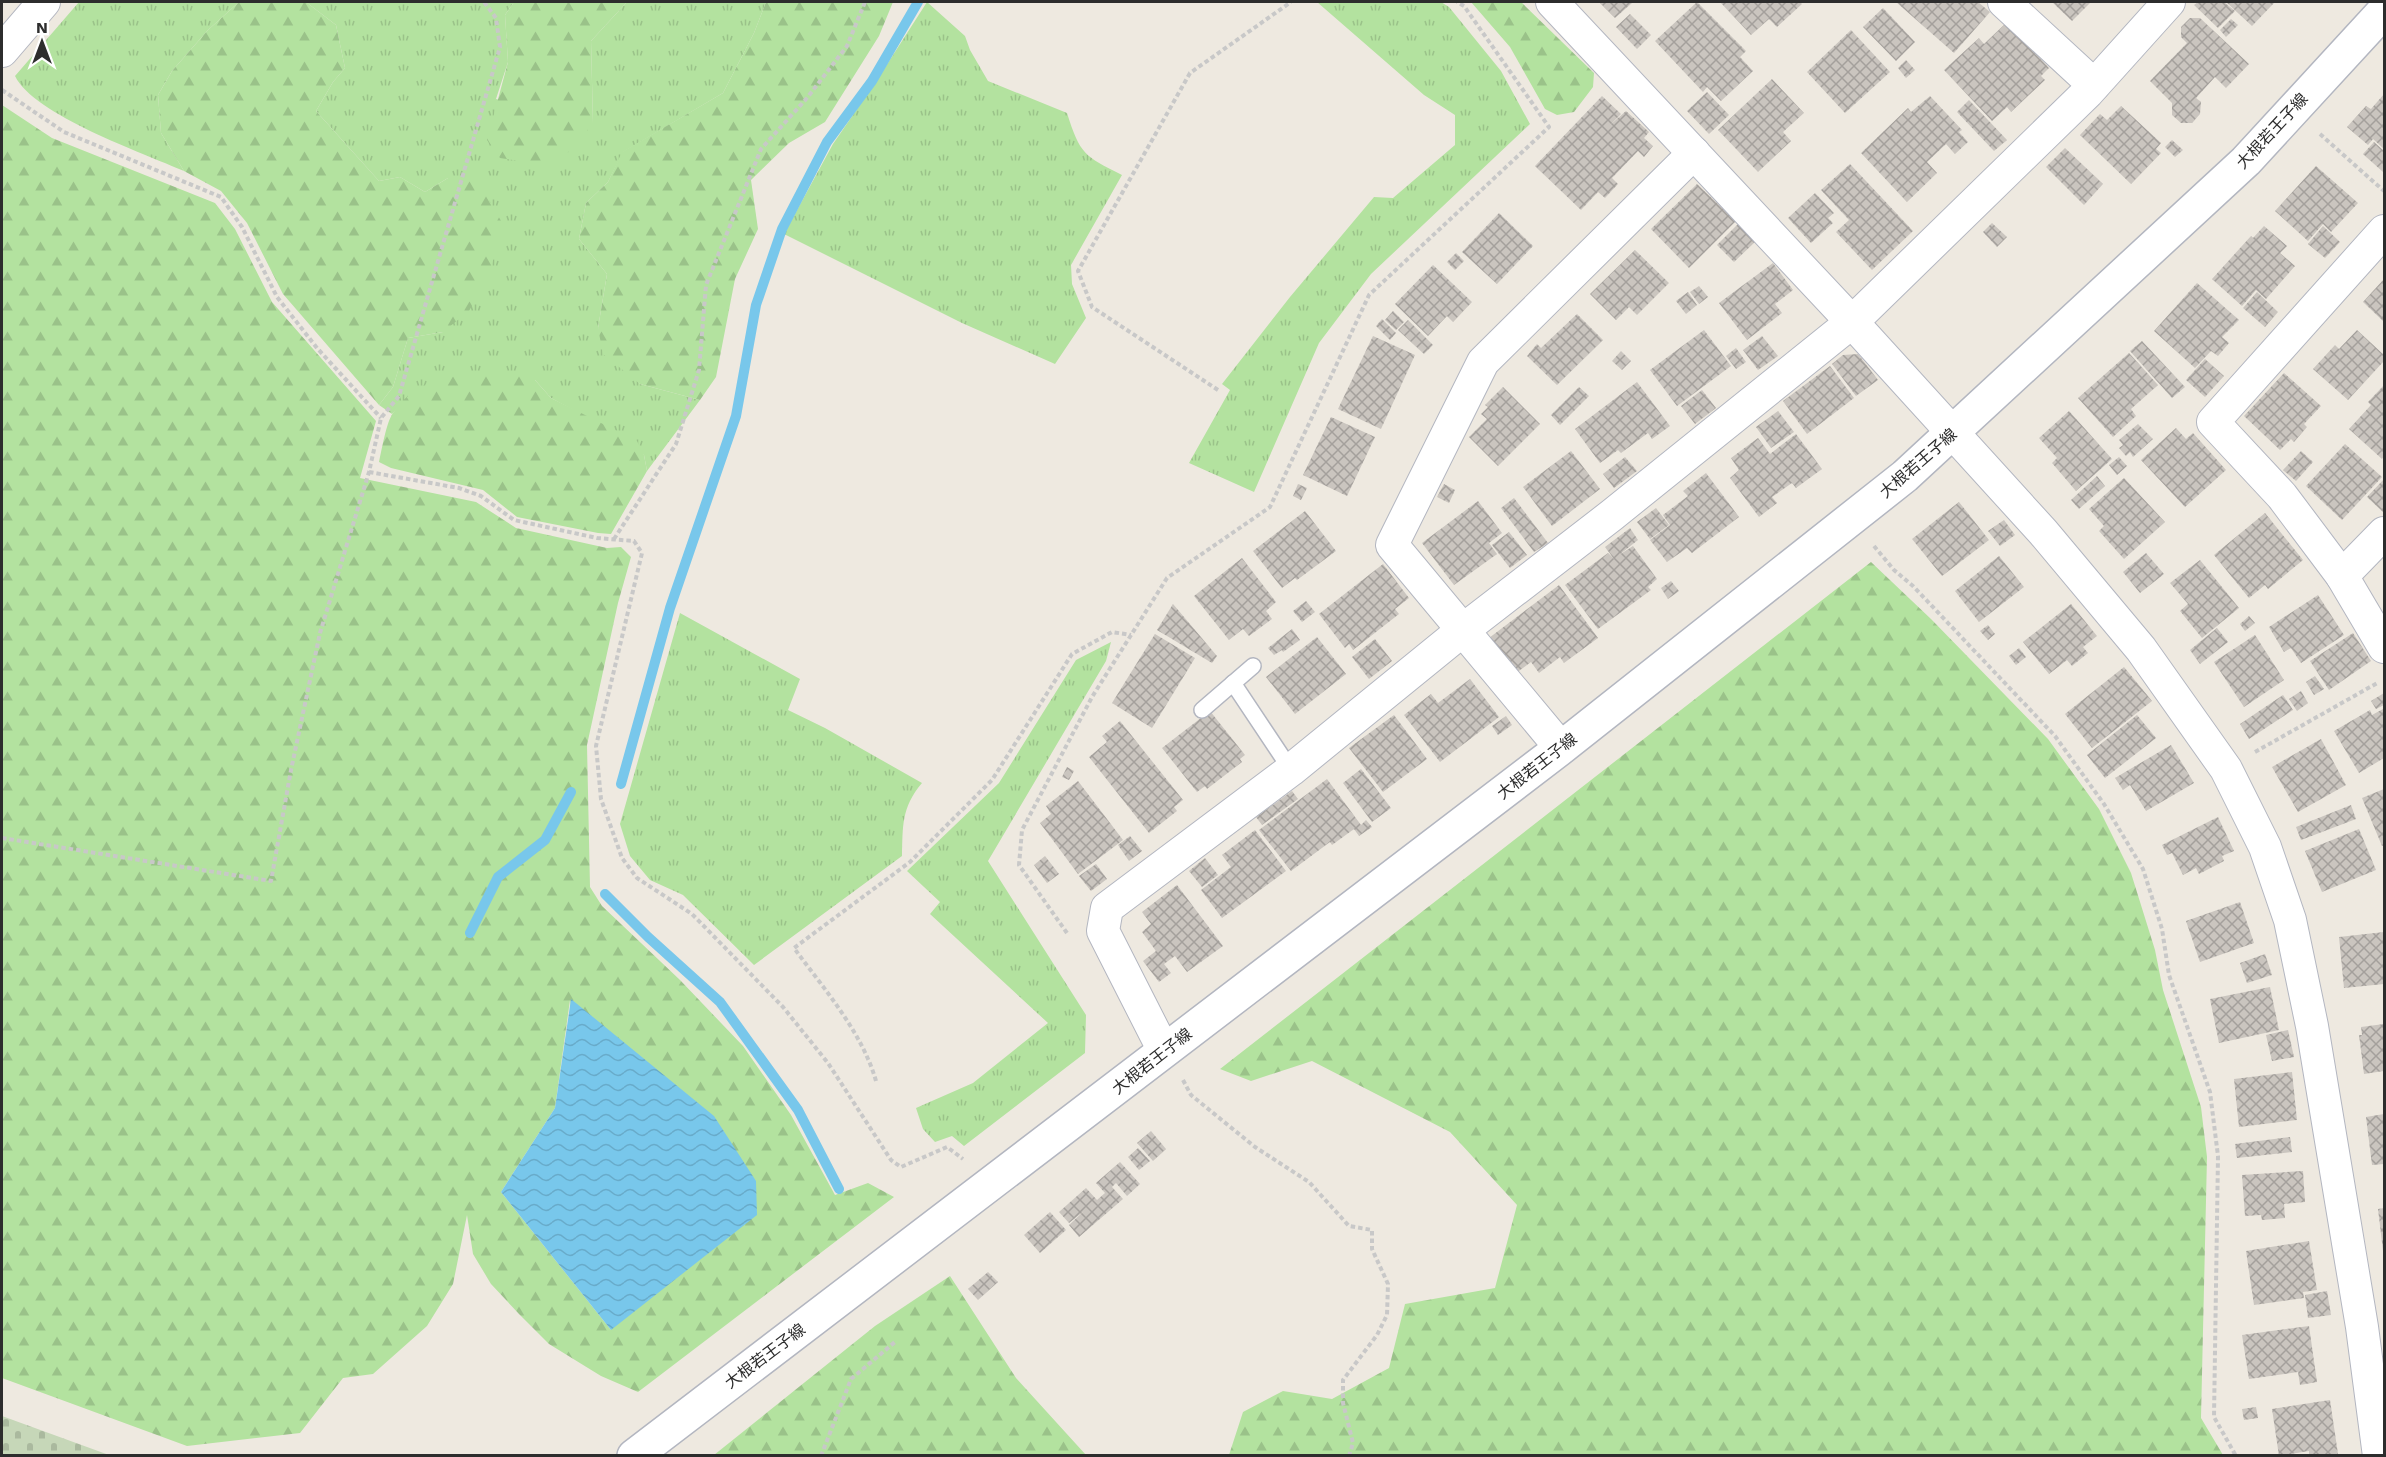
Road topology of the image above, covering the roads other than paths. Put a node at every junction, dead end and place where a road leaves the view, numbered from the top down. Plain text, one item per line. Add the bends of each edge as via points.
1 (44, 2) edge
2 (1552, 2) edge
3 (2004, 2) edge
4 (2169, 2) edge
5 (2385, 11) edge
6 (2, 51) edge
7 (2094, 85) junction
8 (1694, 153) junction
9 (2385, 231) edge
10 (1852, 322) junction
11 (1954, 433) junction
12 (2385, 533) edge
13 (2342, 576) junction
14 (1463, 630) junction
15 (2385, 647) edge
16 (1253, 666) dead end
17 (1233, 683) junction
18 (1202, 710) dead end
19 (1561, 748) junction
20 (1291, 770) junction
21 (1164, 1051) junction
22 (2373, 1326) edge
23 (634, 1455) edge
24 (2379, 1455) edge

1 - 6 street
2 - 8 street
3 - 7 street
4 - 7 street
5 - 11 street, 大根若王子線 via 2246,161
7 - 10 street
8 - 10 street
8 - 14 street via 1484,362 1392,545
9 - 13 street via 2213,422 2282,495
10 - 11 street
10 - 14 street
11 - 19 street, 大根若王子線
11 - 22 street via 2141,649 2226,769 2265,847 2290,920
12 - 13 street
13 - 15 street
14 - 19 street
14 - 20 street
16 - 17 lane
17 - 18 lane
17 - 20 lane
19 - 21 street, 大根若王子線
20 - 21 street via 1107,908 1103,931
21 - 23 street, 大根若王子線
22 - 24 street

